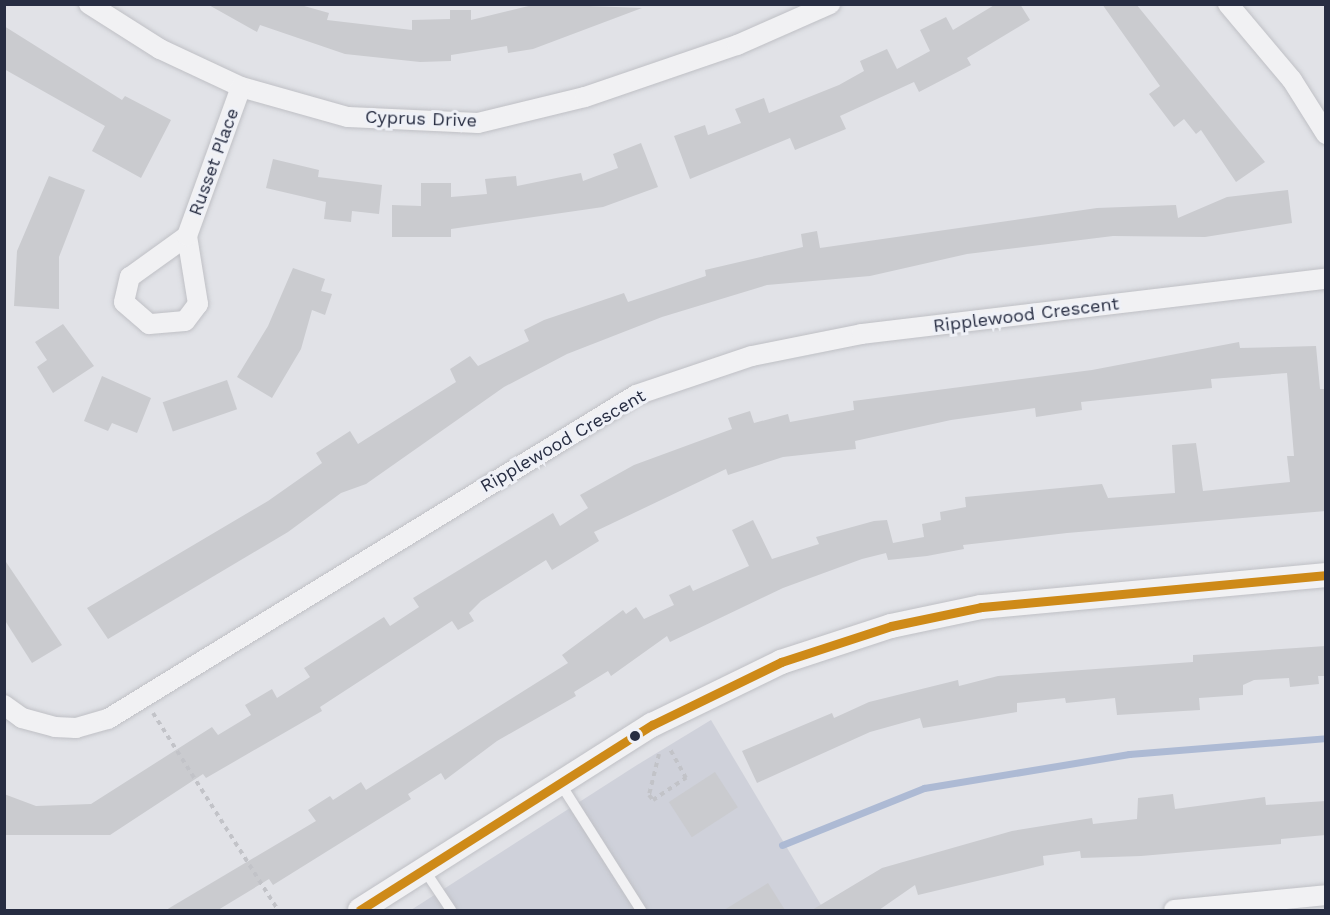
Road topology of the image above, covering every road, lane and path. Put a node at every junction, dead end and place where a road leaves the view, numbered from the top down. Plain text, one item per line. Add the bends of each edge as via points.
1 (89, 4) edge
2 (830, 4) edge
3 (1228, 4) edge
4 (241, 87) junction
5 (1326, 134) edge
6 (187, 236) junction
7 (1326, 279) edge
8 (1326, 575) edge
9 (144, 699) junction
10 (4, 705) edge
11 (669, 747) dead end
12 (659, 753) dead end
13 (560, 783) junction
14 (425, 871) junction
15 (1326, 895) edge
16 (278, 910) edge
17 (360, 910) edge
18 (451, 910) edge
19 (641, 910) edge
20 (1174, 910) edge

1 - 4 street, Cyprus Drive via 160,49
2 - 4 street, Cyprus Drive via 737,45 585,97 478,123 348,117
3 - 5 street via 1292,80
4 - 6 street, Russet Place
6 - 6 street, Russet Place via 130,277 124,302 149,324 185,321 198,304
7 - 9 street, Ripplewood Crescent via 862,334 752,356 636,395
8 - 13 street via 981,607 891,626 781,662 720,690
9 - 10 street, Ripplewood Crescent via 76,728 22,718
9 - 16 path
11 - 12 path via 686,778 653,800 649,795
13 - 14 street
13 - 19 lane
14 - 17 street
14 - 18 lane
15 - 20 street

